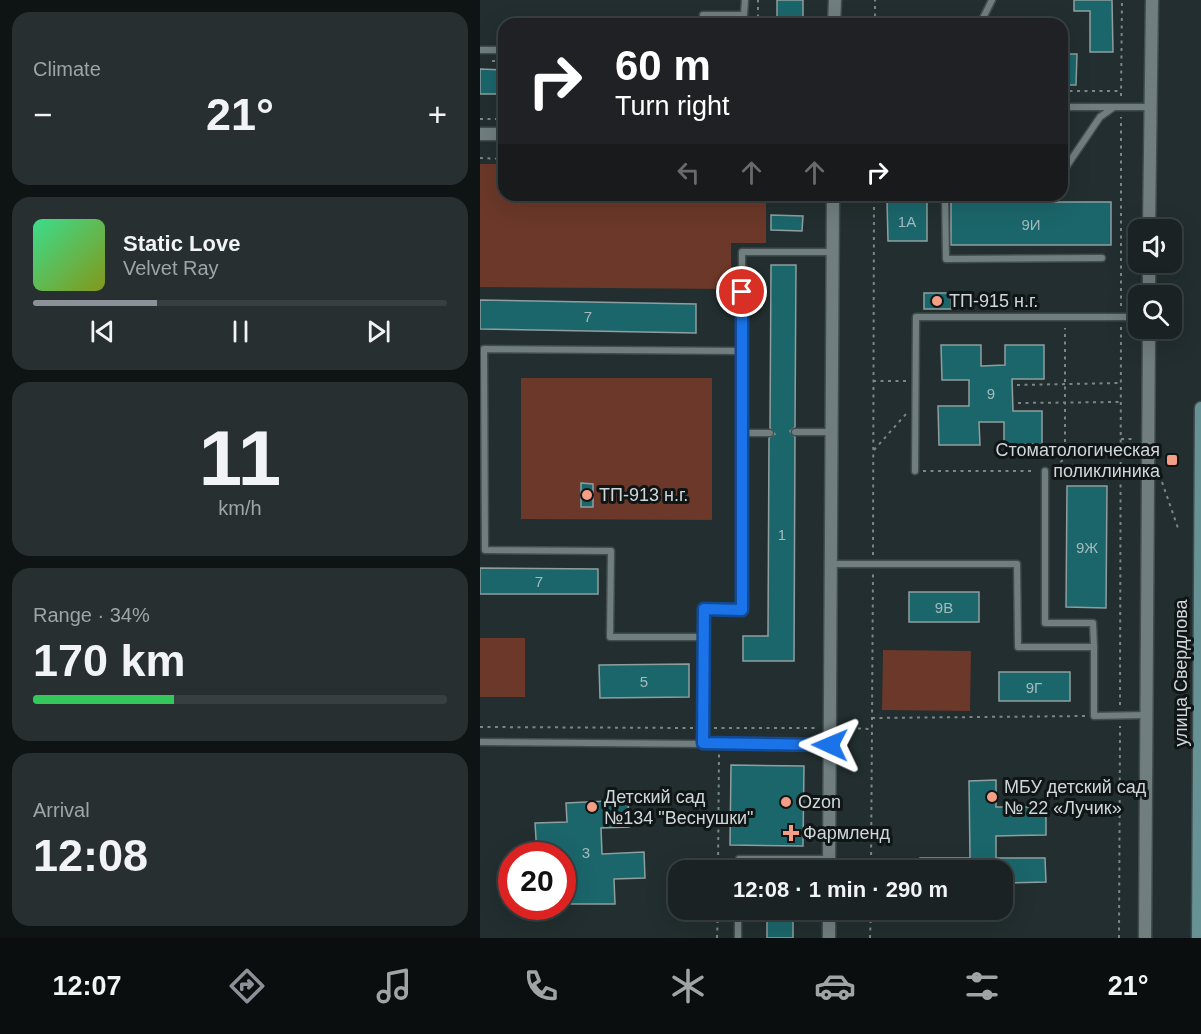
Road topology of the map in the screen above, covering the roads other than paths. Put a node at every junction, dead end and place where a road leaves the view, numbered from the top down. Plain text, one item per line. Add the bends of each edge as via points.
1 (744, 0) edge
2 (834, 0) edge
3 (992, 0) edge
4 (1152, 0) edge
5 (703, 18) edge
6 (834, 18) edge
7 (983, 18) edge
8 (480, 50) edge
9 (498, 50) edge
10 (1068, 107) edge
11 (1118, 107) junction
12 (1149, 107) junction
13 (480, 134) edge
14 (498, 134) edge
15 (1068, 164) edge
16 (833, 201) edge
17 (945, 201) edge
18 (1149, 219) edge
19 (833, 252) junction
20 (1102, 258) dead end
21 (1128, 317) edge
22 (1149, 339) edge
23 (742, 351) junction
24 (1201, 408) edge
25 (795, 432) dead end
26 (832, 432) junction
27 (742, 433) junction
28 (770, 433) dead end
29 (915, 471) road end
30 (1045, 471) road end
31 (831, 564) junction
32 (704, 638) junction
33 (1094, 647) junction
34 (1146, 715) junction
35 (480, 742) edge
36 (703, 743) junction
37 (830, 745) junction
38 (739, 860) edge
39 (757, 860) edge
40 (829, 860) edge
41 (738, 920) edge
42 (829, 920) edge
43 (738, 938) edge
44 (829, 938) edge
45 (1145, 938) edge
46 (1197, 938) edge

1 - 5 lane via 744,15
2 - 6 street
3 - 7 lane
4 - 12 street
8 - 9 lane
10 - 11 lane
11 - 12 lane
11 - 15 lane via 1100,117
12 - 18 street
13 - 14 street
16 - 19 street
17 - 20 lane via 946,259
19 - 23 lane via 742,252
19 - 26 street
21 - 29 lane via 916,317
22 - 34 street
23 - 27 lane
23 - 32 lane via 484,349 485,550 611,551 610,637
24 - 46 main road, улица Свердлова
25 - 26 lane
26 - 31 street
27 - 28 lane
27 - 32 lane via 742,610 704,609
30 - 33 lane via 1045,623 1093,623
31 - 33 lane via 1017,564 1017,647
31 - 37 street
32 - 36 lane
33 - 34 lane via 1094,716
34 - 45 street
35 - 36 lane
36 - 37 lane
37 - 40 street
38 - 39 lane
41 - 43 lane
42 - 44 street

